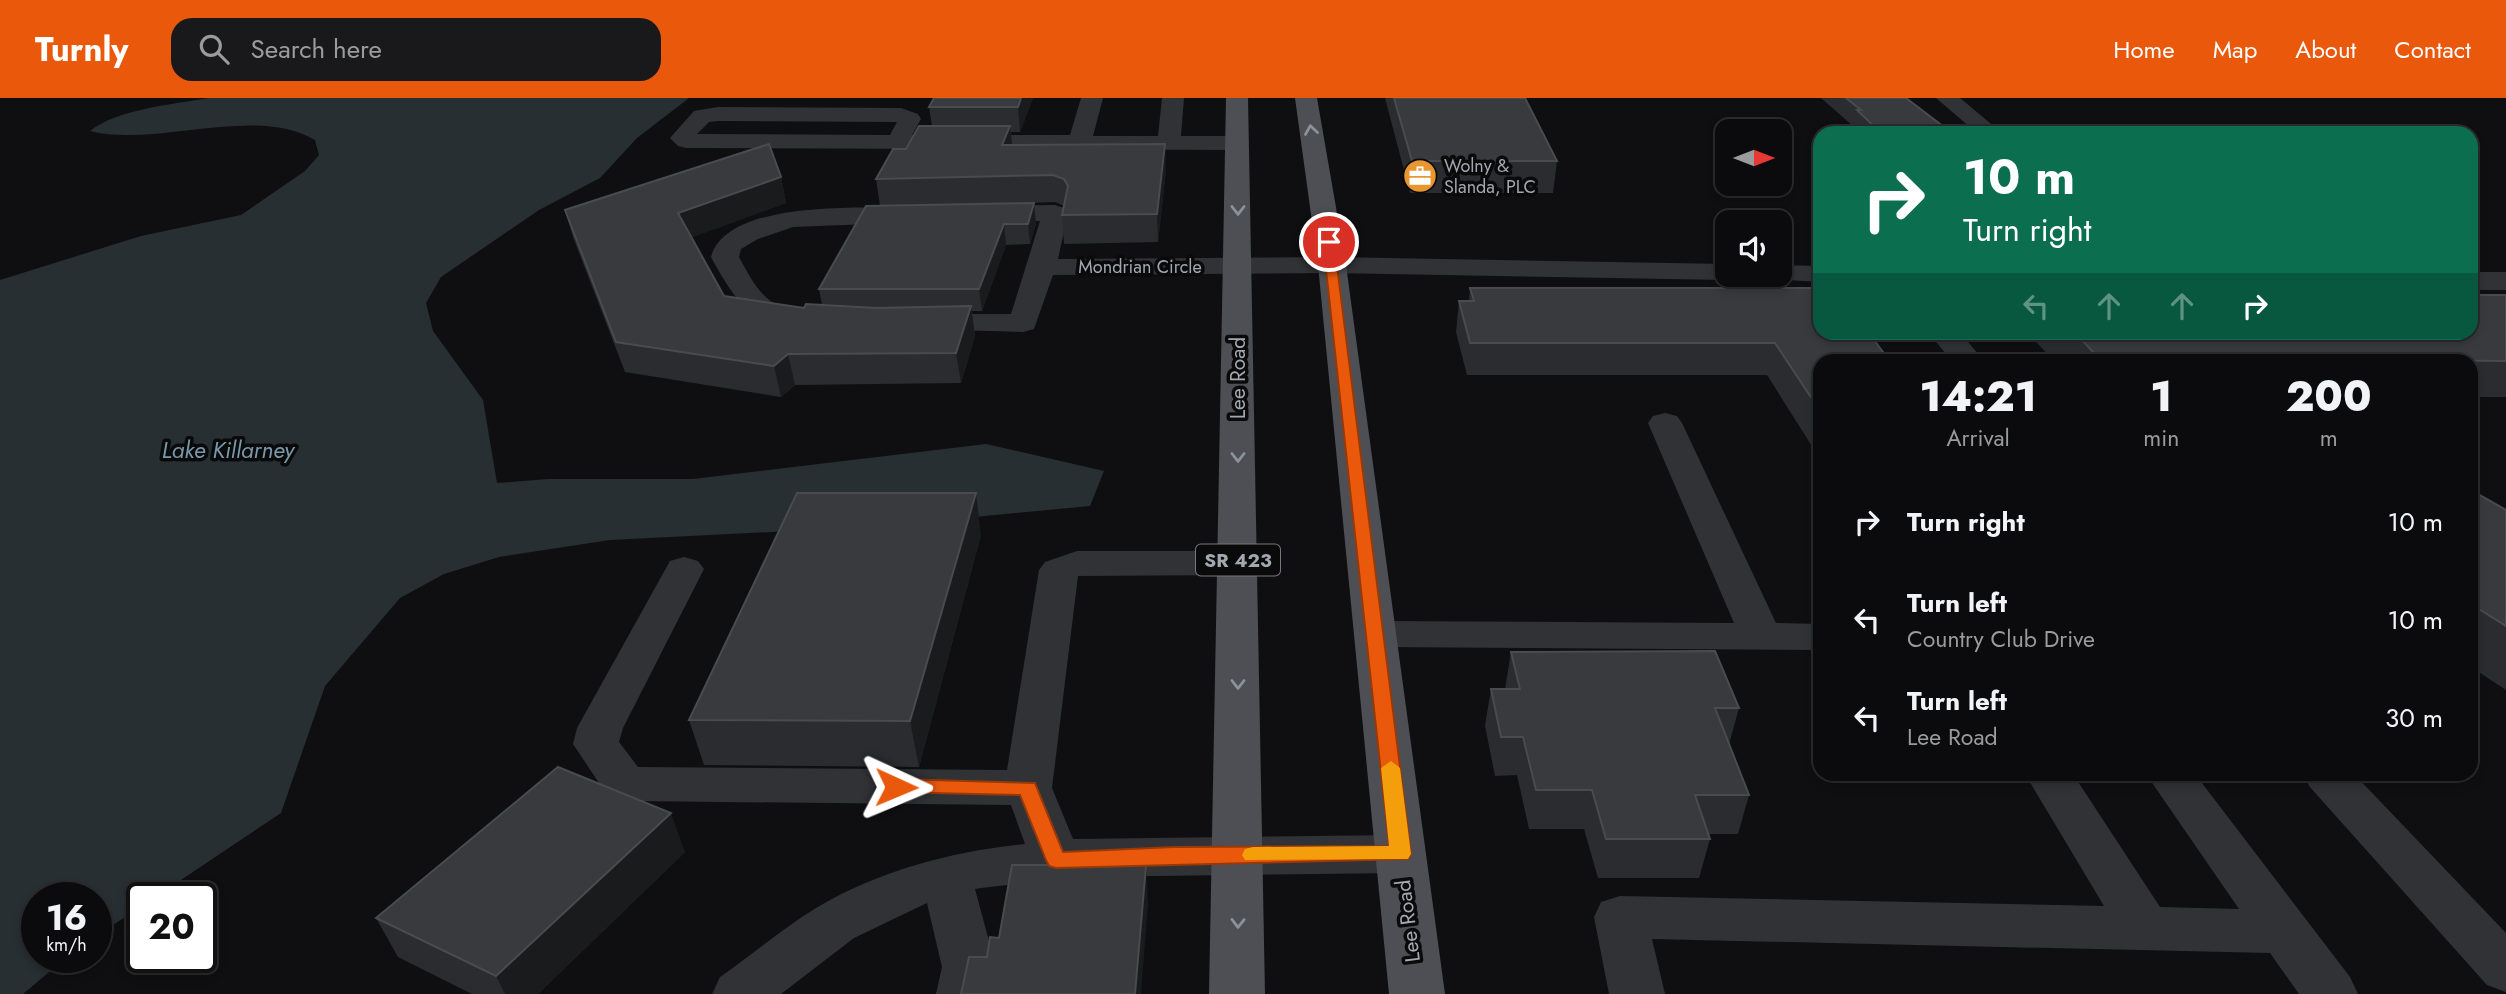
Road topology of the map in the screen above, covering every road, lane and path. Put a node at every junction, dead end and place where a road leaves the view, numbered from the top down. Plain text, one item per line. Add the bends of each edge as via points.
1 (1092, 98) edge
2 (1173, 98) edge
3 (1237, 98) edge
4 (1307, 98) edge
5 (1947, 98) edge
6 (1982, 126) edge
7 (897, 142) junction
8 (1079, 143) junction
9 (1168, 143) junction
10 (1237, 143) junction
11 (1332, 265) junction
12 (1238, 266) junction
13 (1042, 267) junction
14 (1715, 272) edge
15 (1792, 273) edge
16 (1813, 274) edge
17 (2478, 281) edge
18 (2506, 281) edge
19 (818, 323) edge
20 (900, 323) edge
21 (1950, 340) edge
22 (1962, 354) edge
23 (1665, 423) dead end
24 (1238, 563) junction
25 (684, 569) dead end
26 (1375, 634) junction
27 (1761, 636) junction
28 (1813, 637) edge
29 (2053, 781) edge
30 (2175, 781) edge
31 (2332, 781) edge
32 (1028, 788) junction
33 (1401, 854) junction
34 (1239, 855) junction
35 (1056, 860) junction
36 (946, 878) junction
37 (2145, 928) junction
38 (2285, 932) junction
39 (2506, 969) edge
40 (740, 994) edge
41 (964, 994) edge
42 (1237, 994) edge
43 (1417, 994) edge
44 (1637, 994) edge
45 (2330, 994) edge

1 - 8 street
2 - 9 street
3 - 10 main road, Lee Road / SR 423
11 -> 4 main road, Lee Road
5 - 6 street
7 - 7 street via 686,141 681,138 702,116 718,114 901,114 910,119
7 - 8 street
8 - 9 street
9 - 10 street
10 -> 12 main road, Lee Road / SR 423
11 - 12 street, Mondrian Circle
11 - 14 street, Mondrian Circle
11 - 26 main road, Lee Road
12 - 13 street, Mondrian Circle
12 -> 24 main road, Lee Road / SR 423
13 - 19 street via 1055,214 797,219 774,222 728,245 725,257 751,303 777,318
13 - 20 street via 1023,323
15 - 16 street
17 - 18 street
21 - 22 street
23 - 27 street
24 - 32 street via 1077,563 1059,570
24 -> 34 main road, Lee Road / SR 423
25 - 32 street via 600,728 596,744 622,780
26 - 27 street
26 - 33 main road, Lee Road
27 - 28 street
29 - 37 street
30 - 38 street
31 - 39 street
32 - 35 street
33 - 34 street
33 - 43 main road, Lee Road
34 - 35 street
34 -> 42 main road, Lee Road / SR 423
35 - 36 street via 981,868
36 - 40 street via 906,888 835,923
36 - 41 street via 969,967
37 - 38 street
37 - 44 street via 1620,917
38 - 45 street

